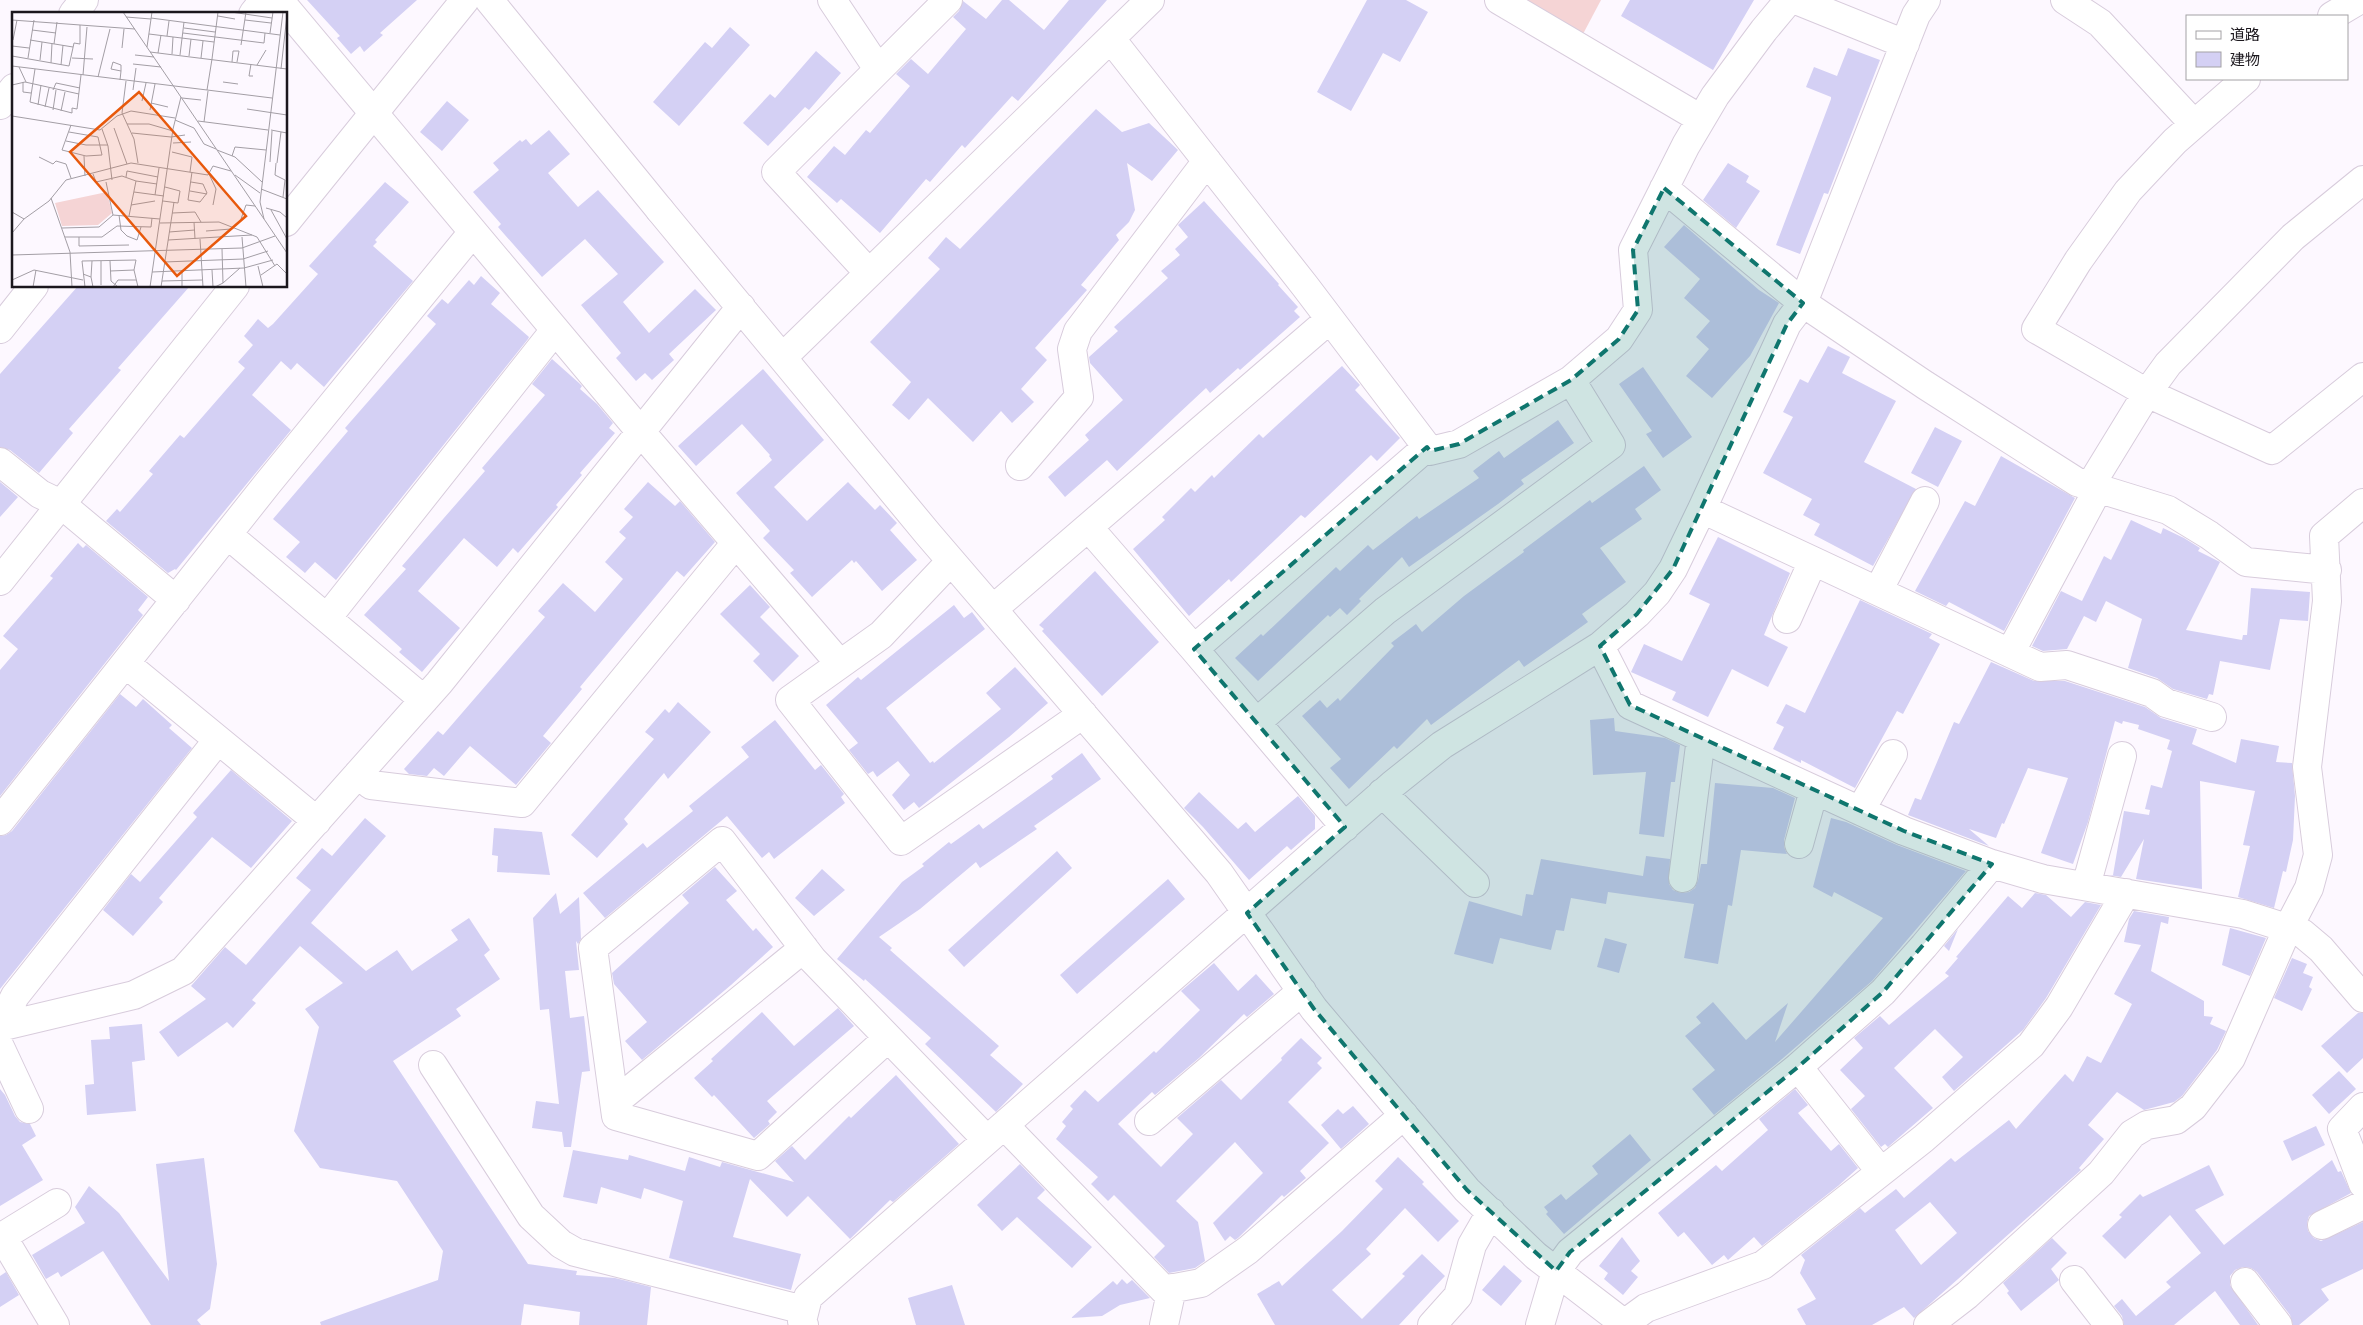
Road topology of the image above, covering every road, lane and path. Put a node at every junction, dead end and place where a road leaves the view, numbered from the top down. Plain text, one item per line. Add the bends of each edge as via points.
1 (84, 0) edge
2 (264, 0) edge
3 (279, 0) edge
4 (465, 0) edge
5 (490, 0) edge
6 (832, 0) edge
7 (948, 0) edge
8 (1150, 0) edge
9 (1499, 0) edge
10 (1790, 0) edge
11 (1796, 0) edge
12 (1926, 0) edge
13 (2065, 0) edge
14 (2359, 0) edge
15 (75, 12) edge
16 (255, 12) edge
17 (2334, 15) edge
18 (1111, 39) junction
19 (1905, 44) junction
20 (878, 69) junction
21 (2245, 80) edge
22 (373, 114) junction
23 (1701, 119) junction
24 (2194, 124) junction
25 (1207, 161) junction
26 (2363, 180) edge
27 (1664, 188) junction
28 (288, 220) edge
29 (473, 232) junction
30 (869, 273) junction
31 (32, 288) edge
32 (232, 288) edge
33 (1803, 303) junction
34 (741, 307) junction
35 (1330, 319) junction
36 (0, 329) edge
37 (555, 330) junction
38 (783, 357) junction
39 (2363, 377) edge
40 (1570, 380) junction
41 (2147, 393) junction
42 (640, 431) junction
43 (1427, 447) junction
44 (0, 462) edge
45 (1020, 466) dead end
46 (2094, 488) junction
47 (1924, 501) dead end
48 (61, 504) junction
49 (2363, 504) edge
50 (1702, 509) junction
51 (1089, 528) junction
52 (228, 535) junction
53 (736, 543) junction
54 (949, 558) junction
55 (1813, 561) junction
56 (2327, 570) junction
57 (0, 581) edge
58 (1878, 591) junction
59 (176, 600) junction
60 (993, 609) junction
61 (327, 618) junction
62 (1787, 619) dead end
63 (1600, 646) junction
64 (1194, 649) junction
65 (2010, 653) junction
66 (126, 664) junction
67 (840, 664) junction
68 (424, 700) junction
69 (1083, 714) junction
70 (2212, 718) dead end
71 (1256, 722) junction
72 (1701, 738) junction
73 (217, 741) junction
74 (1893, 754) dead end
75 (2122, 756) dead end
76 (358, 774) junction
77 (1814, 790) junction
78 (1382, 793) junction
79 (1860, 811) junction
80 (0, 821) edge
81 (317, 821) junction
82 (1345, 827) junction
83 (1799, 844) dead end
84 (1992, 864) junction
85 (1684, 878) dead end
86 (1475, 883) dead end
87 (2086, 886) junction
88 (2126, 893) junction
89 (1247, 913) junction
90 (2289, 929) junction
91 (804, 948) junction
92 (1302, 991) junction
93 (2363, 998) edge
94 (0, 1026) edge
95 (888, 1038) junction
96 (0, 1047) edge
97 (433, 1065) dead end
98 (1798, 1067) junction
99 (615, 1102) junction
100 (2363, 1107) edge
101 (29, 1108) dead end
102 (1404, 1115) junction
103 (1149, 1121) dead end
104 (996, 1133) junction
105 (1882, 1172) junction
106 (2363, 1184) edge
107 (57, 1203) dead end
108 (2363, 1205) edge
109 (1490, 1212) junction
110 (2322, 1225) dead end
111 (1, 1237) edge
112 (1556, 1271) junction
113 (2074, 1280) dead end
114 (2245, 1282) dead end
115 (1172, 1288) junction
116 (804, 1318) edge
117 (1625, 1324) edge
118 (55, 1325) edge
119 (1164, 1325) edge
120 (1432, 1325) edge
121 (1540, 1325) edge
122 (1928, 1325) edge
123 (2109, 1325) edge
124 (2278, 1325) edge

1 - 15 street
2 - 16 street
3 - 22 street
4 - 22 street
5 - 34 street
6 - 20 street
7 - 20 street
8 - 18 street
9 - 23 street
10 - 23 street via 1758,37
11 - 19 street
12 - 19 street via 1916,15
13 - 24 street via 2100,23
14 - 17 street
18 - 25 street
18 - 30 street
19 - 33 street
20 - 30 street via 776,172
21 - 24 street
22 - 28 street
22 - 29 street
23 - 27 street
24 - 41 street via 2128,191 2036,329
25 - 35 street
25 - 45 street via 1078,332 1072,348 1079,397
26 - 41 street via 2286,244 2168,364
27 - 33 street
27 - 40 street via 1633,250 1638,310 1619,339
29 - 37 street
29 - 52 street
30 - 38 street
31 - 36 street
32 - 48 street
33 - 46 street via 2026,450 2077,482
33 - 50 street via 1787,324
34 - 38 street
34 - 42 street
35 - 43 street
35 - 51 street
37 - 42 street
37 - 61 street
38 - 54 street
39 - 41 street via 2272,450
40 - 43 street via 1460,444 1430,451
40 - 71 street via 1611,445 1385,611
41 - 46 street
42 - 53 street
42 - 68 street
43 - 64 street
44 - 48 street via 40,494
46 - 56 street via 2168,510 2246,562
46 - 65 street
47 - 58 street
48 - 57 street
48 - 59 street
49 - 56 street via 2324,536
50 - 55 street
50 - 63 street via 1673,569 1657,593
51 - 60 street
51 - 64 street
52 - 59 street
52 - 61 street
53 - 67 street
53 - 76 street via 522,803 371,785
54 - 60 street
54 - 67 street via 881,635
55 - 58 street
55 - 62 street
56 - 90 street via 2327,601 2307,767 2318,855 2309,888
58 - 65 street
59 - 66 street
60 - 69 street
61 - 68 street
63 - 72 street via 1630,705
63 - 78 street via 1442,746
64 - 71 street
65 - 70 street via 2040,666 2067,665 2152,693 2166,703
66 - 73 street
66 - 80 street
67 - 69 street via 790,700 901,841
68 - 76 street
69 - 89 street via 1219,873
71 - 82 street
72 - 77 street
72 - 85 street
73 - 81 street
73 - 94 street via 15,996
74 - 79 street
75 - 87 street
76 - 81 street
77 - 79 street
77 - 83 street
78 - 82 street
78 - 86 street
79 - 84 street
81 - 94 street via 183,971 134,995
82 - 89 street
84 - 87 street via 2043,879
84 - 98 street via 1883,992
87 - 88 street
88 - 90 street via 2243,914
88 - 105 street via 2060,1007 2031,1045
89 - 92 street
89 - 104 street
90 - 93 street via 2302,933 2321,949
90 - 122 street via 2231,1058 2193,1107 2176,1120 2147,1126 2132,1134 2101,1173 1967,1295
91 - 95 street
91 - 99 street
91 - 99 street via 722,841 593,948
92 - 102 street via 1320,1017
92 - 103 street
95 - 99 street via 758,1156 616,1116
95 - 104 street
96 - 101 street
97 - 116 street via 531,1216 561,1244 575,1252
98 - 105 street
98 - 112 street via 1570,1252
100 - 106 street via 2342,1129
102 - 109 street via 1467,1190
102 - 115 street via 1248,1250 1201,1283
104 - 115 street via 1164,1290
104 - 116 street via 808,1297
105 - 117 street via 1763,1265 1646,1308
107 - 111 street
108 - 110 street
109 - 112 street
109 - 120 street via 1472,1245 1458,1296
111 - 118 street
112 - 117 street
112 - 121 street
113 - 123 street
114 - 124 street
115 - 119 street

